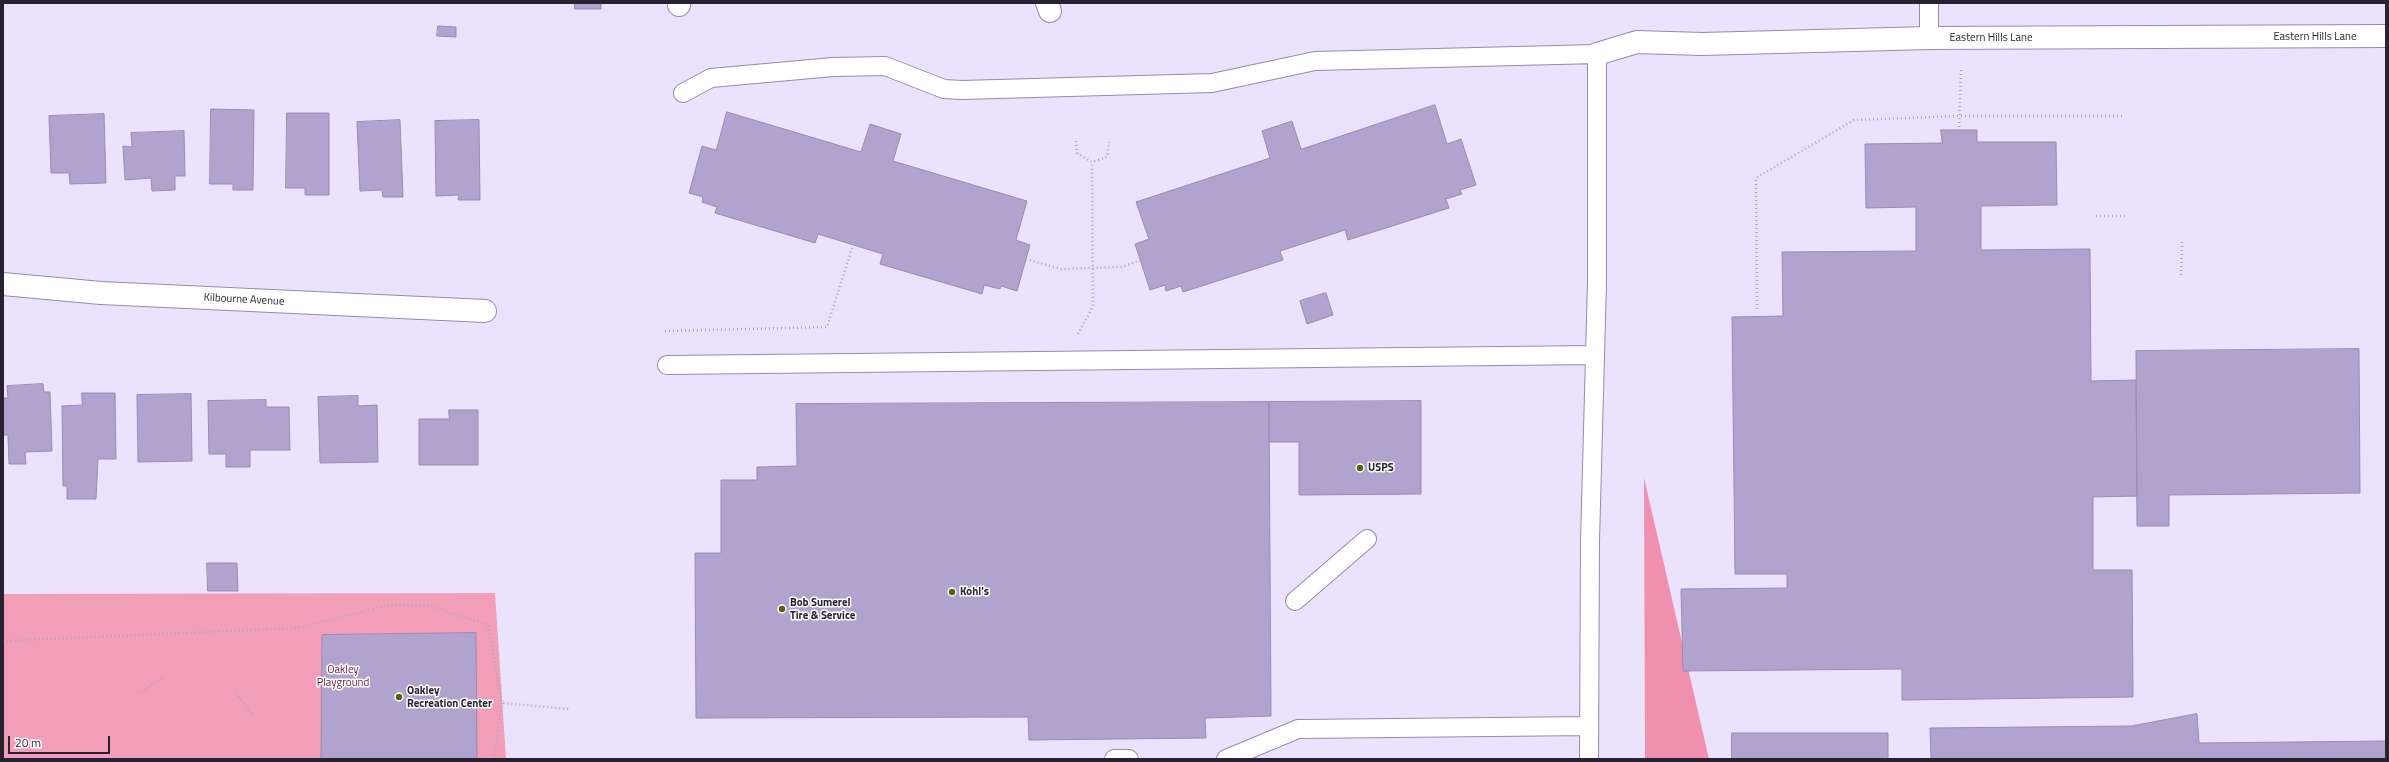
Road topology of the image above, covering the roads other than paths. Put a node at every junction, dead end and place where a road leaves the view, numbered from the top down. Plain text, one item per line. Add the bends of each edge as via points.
1 (1929, 3) edge
2 (2386, 36) edge
3 (1929, 38) junction
4 (1597, 54) junction
5 (683, 93) dead end
6 (3, 284) edge
7 (485, 311) dead end
8 (1595, 355) junction
9 (667, 365) dead end
10 (1367, 539) dead end
11 (1295, 601) dead end
12 (1589, 726) junction
13 (1114, 759) edge
14 (1128, 759) edge
15 (1226, 759) edge
16 (1589, 759) edge

1 - 3 lane
2 - 3 street, Eastern Hills Lane
3 - 4 street, Eastern Hills Lane via 1702,44 1637,42
4 - 5 lane via 1316,61 1212,83 962,90 944,89 885,66 833,67 711,78
4 - 8 lane
6 - 7 street, Kilbourne Avenue via 100,293
8 - 9 lane
8 - 12 lane
10 - 11 lane
12 - 15 lane via 1298,729
12 - 16 lane
13 - 14 lane

